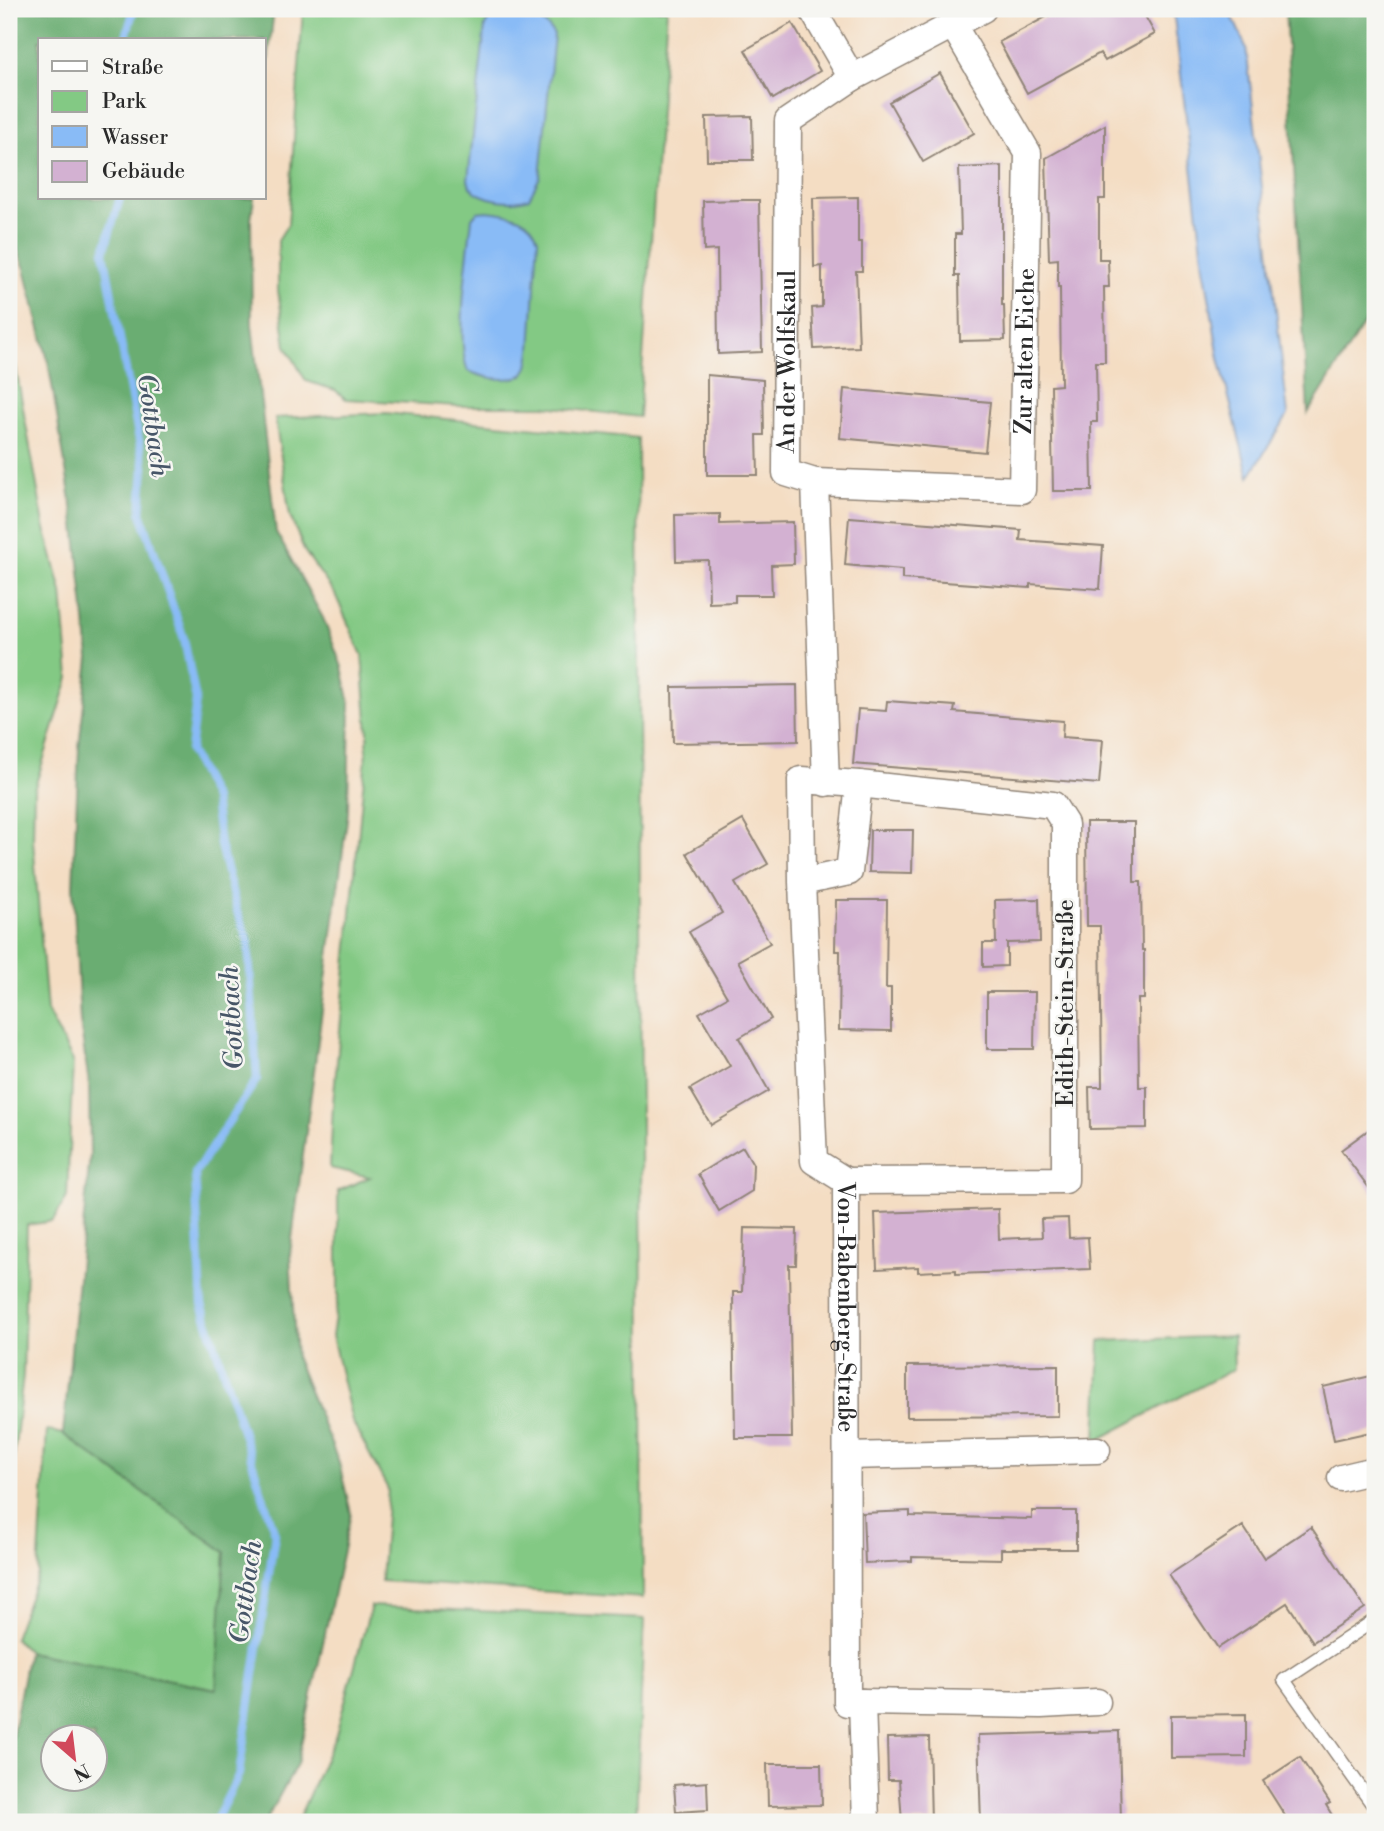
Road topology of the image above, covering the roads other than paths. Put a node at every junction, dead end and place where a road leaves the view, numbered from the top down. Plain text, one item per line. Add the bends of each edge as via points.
1 (813, 9) edge
2 (982, 9) edge
3 (953, 26) junction
4 (852, 78) junction
5 (815, 482) junction
6 (826, 783) junction
7 (859, 785) junction
8 (802, 882) junction
9 (846, 1181) junction
10 (1097, 1450) dead end
11 (847, 1457) junction
12 (1375, 1471) edge
13 (1341, 1478) dead end
14 (1375, 1620) edge
15 (862, 1702) junction
16 (1097, 1702) dead end
17 (1375, 1808) edge
18 (866, 1822) edge

1 - 4 street
2 - 3 street, An der Wolfskaul
3 - 4 street, An der Wolfskaul
3 - 5 street, Zur alten Eiche via 1028,153 1022,490
4 - 5 street, An der Wolfskaul via 789,121 786,473
5 - 6 street, An der Wolfskaul
6 - 7 street, Von-Babenberg-Straße
6 - 8 street, Von-Babenberg-Straße via 801,780
7 - 8 street via 849,872
7 - 9 street, Edith-Stein-Straße via 1053,805 1065,824 1065,1180
8 - 9 street, Von-Babenberg-Straße via 814,1161
9 - 11 street, Von-Babenberg-Straße
10 - 11 street, Von-Babenberg-Straße
11 - 15 street, Von-Babenberg-Straße via 847,1703
12 - 13 street
14 - 17 lane via 1284,1680
15 - 16 street
15 - 18 street

